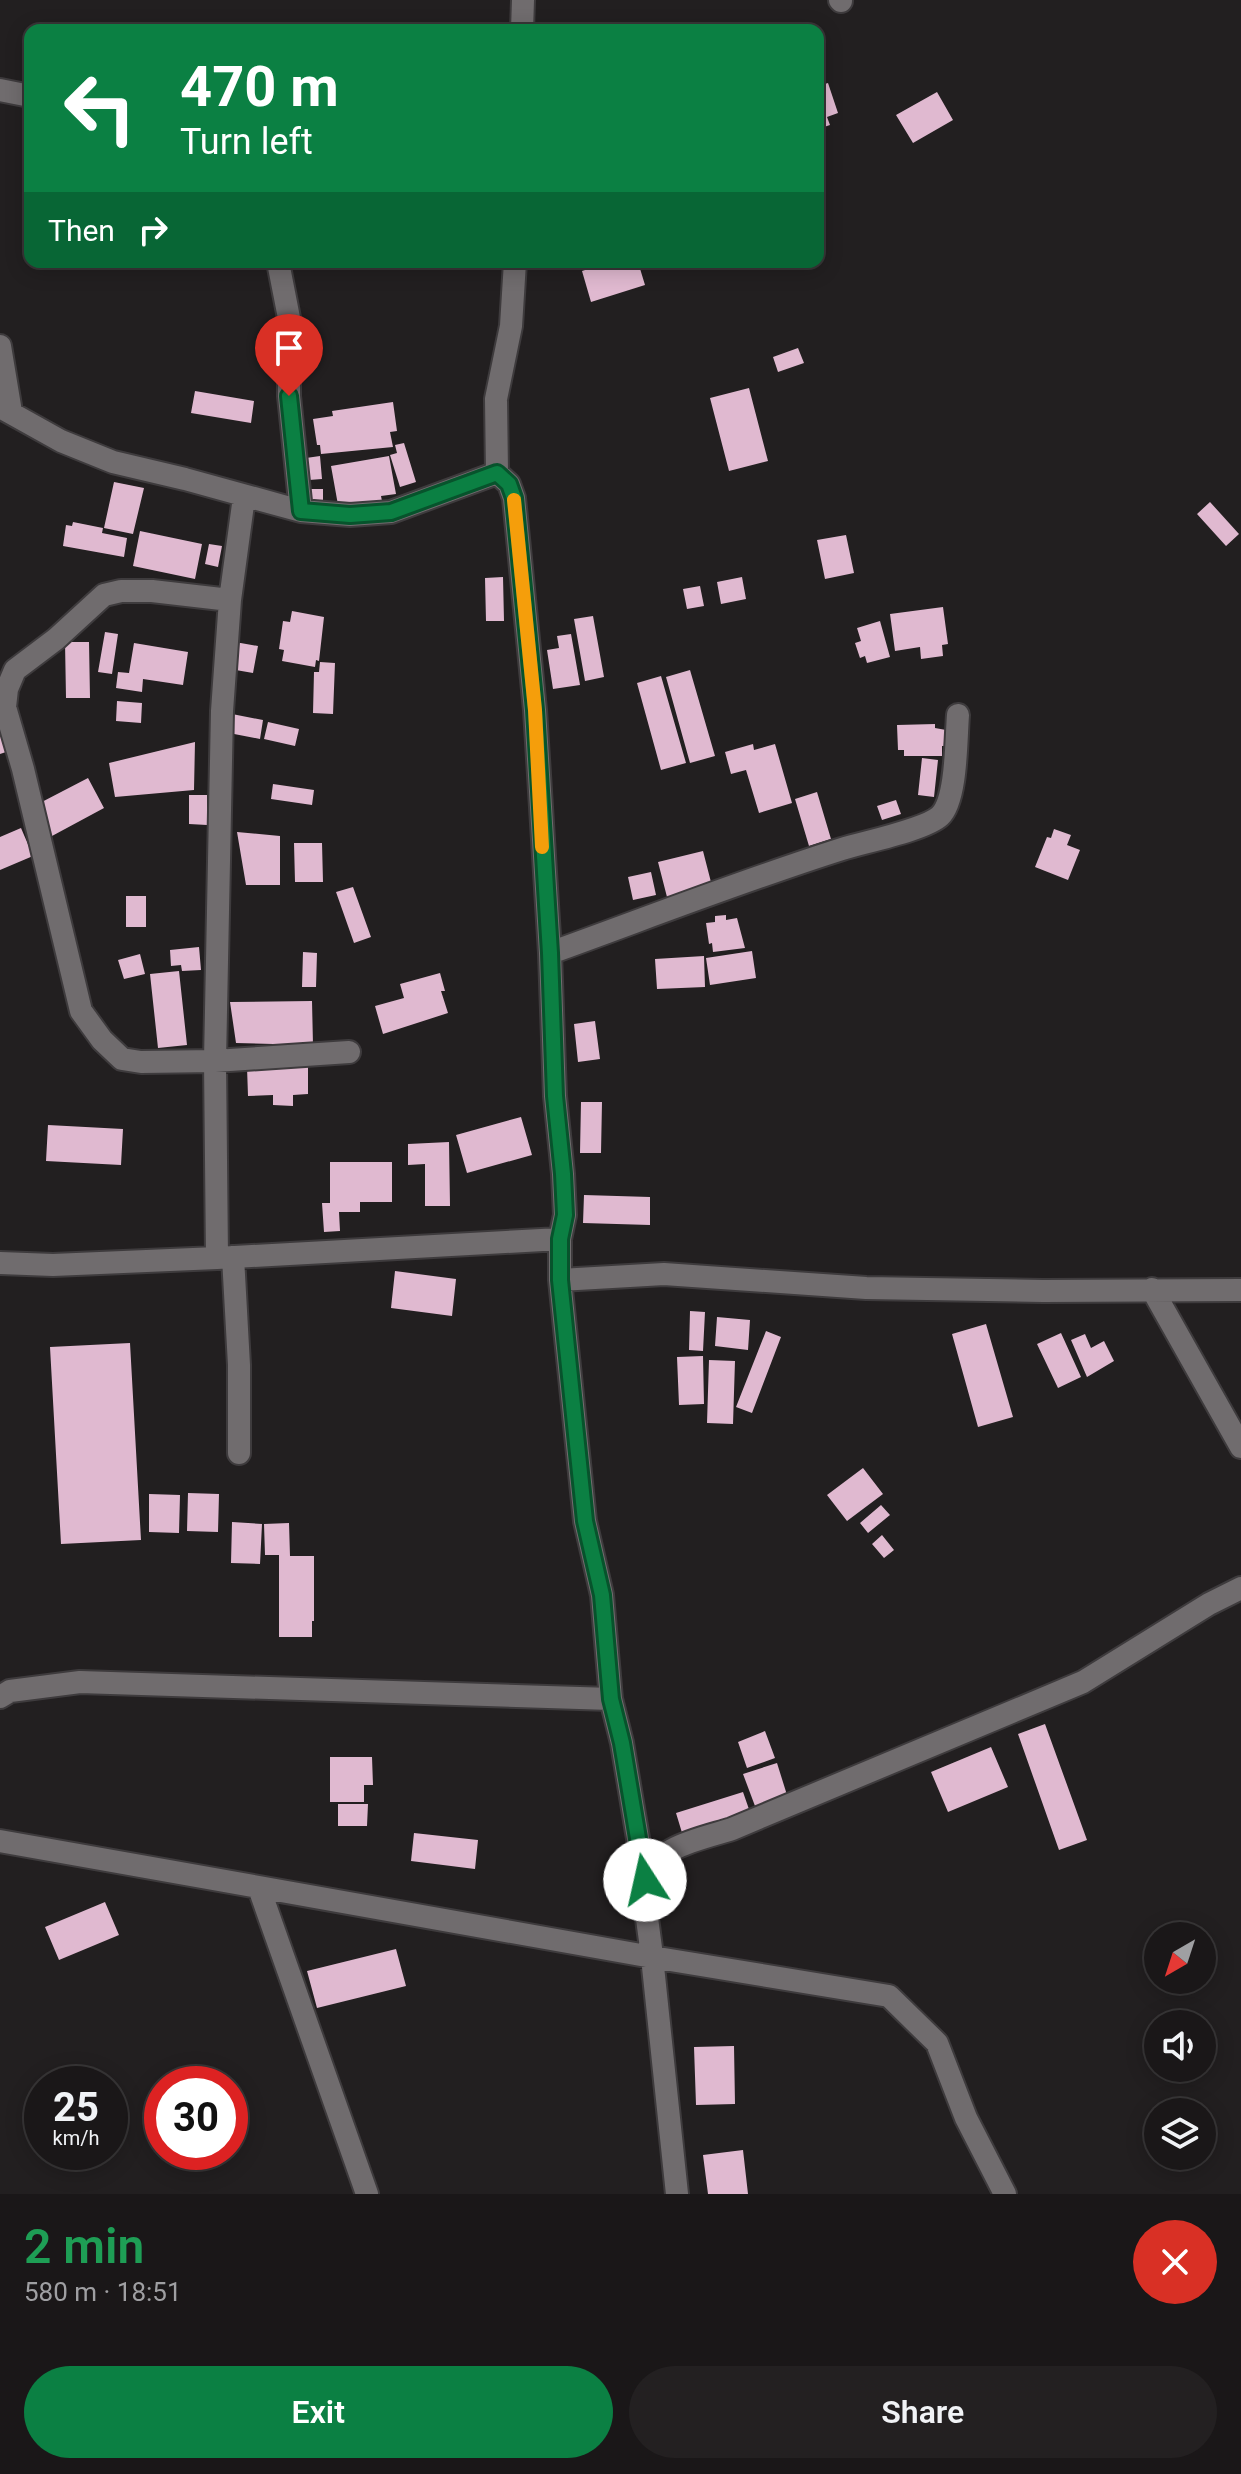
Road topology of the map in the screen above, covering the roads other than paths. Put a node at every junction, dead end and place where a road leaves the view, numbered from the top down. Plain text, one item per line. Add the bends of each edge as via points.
1 (523, 0) edge
2 (522, 24) edge
3 (0, 90) edge
4 (24, 95) edge
5 (279, 268) edge
6 (515, 268) edge
7 (0, 346) edge
8 (5, 409) edge
9 (497, 473) junction
10 (244, 497) junction
11 (301, 511) junction
12 (230, 600) junction
13 (958, 715) dead end
14 (550, 953) junction
15 (349, 1052) dead end
16 (215, 1061) junction
17 (560, 1239) junction
18 (225, 1258) junction
19 (0, 1263) edge
20 (560, 1280) junction
21 (1152, 1289) junction
22 (1241, 1290) edge
23 (1241, 1447) edge
24 (239, 1453) dead end
25 (1241, 1588) edge
26 (0, 1697) edge
27 (611, 1699) junction
28 (0, 1841) edge
29 (645, 1880) junction
30 (259, 1888) junction
31 (652, 1957) junction
32 (367, 2194) edge
33 (677, 2194) edge
34 (1005, 2194) edge

1 - 2 street
3 - 4 street
5 - 11 street via 289,318 289,396
6 - 9 street via 511,326 496,399
7 - 8 street
8 - 10 street via 61,441 113,462
9 - 11 street via 391,512
9 - 14 street via 514,498 520,538
10 - 11 street
10 - 12 street
12 - 16 street via 222,711
12 - 16 street via 152,591 104,595 15,670 5,707 81,1011 122,1059
13 - 14 street via 951,789 941,816
14 - 17 street via 565,1215
15 - 16 street
16 - 18 street
17 - 18 street
17 - 20 street
18 - 19 street
18 - 24 street via 239,1365
20 - 21 street via 664,1274 866,1288
20 - 27 street via 577,1456 602,1595
21 - 22 street
21 - 23 street
25 - 29 street via 1083,1682 680,1846 659,1858
26 - 27 street via 10,1691 80,1682
27 - 29 street
28 - 30 street
29 - 31 street
30 - 31 street
30 - 32 street
31 - 33 street
31 - 34 street via 889,1996 937,2043 966,2118

